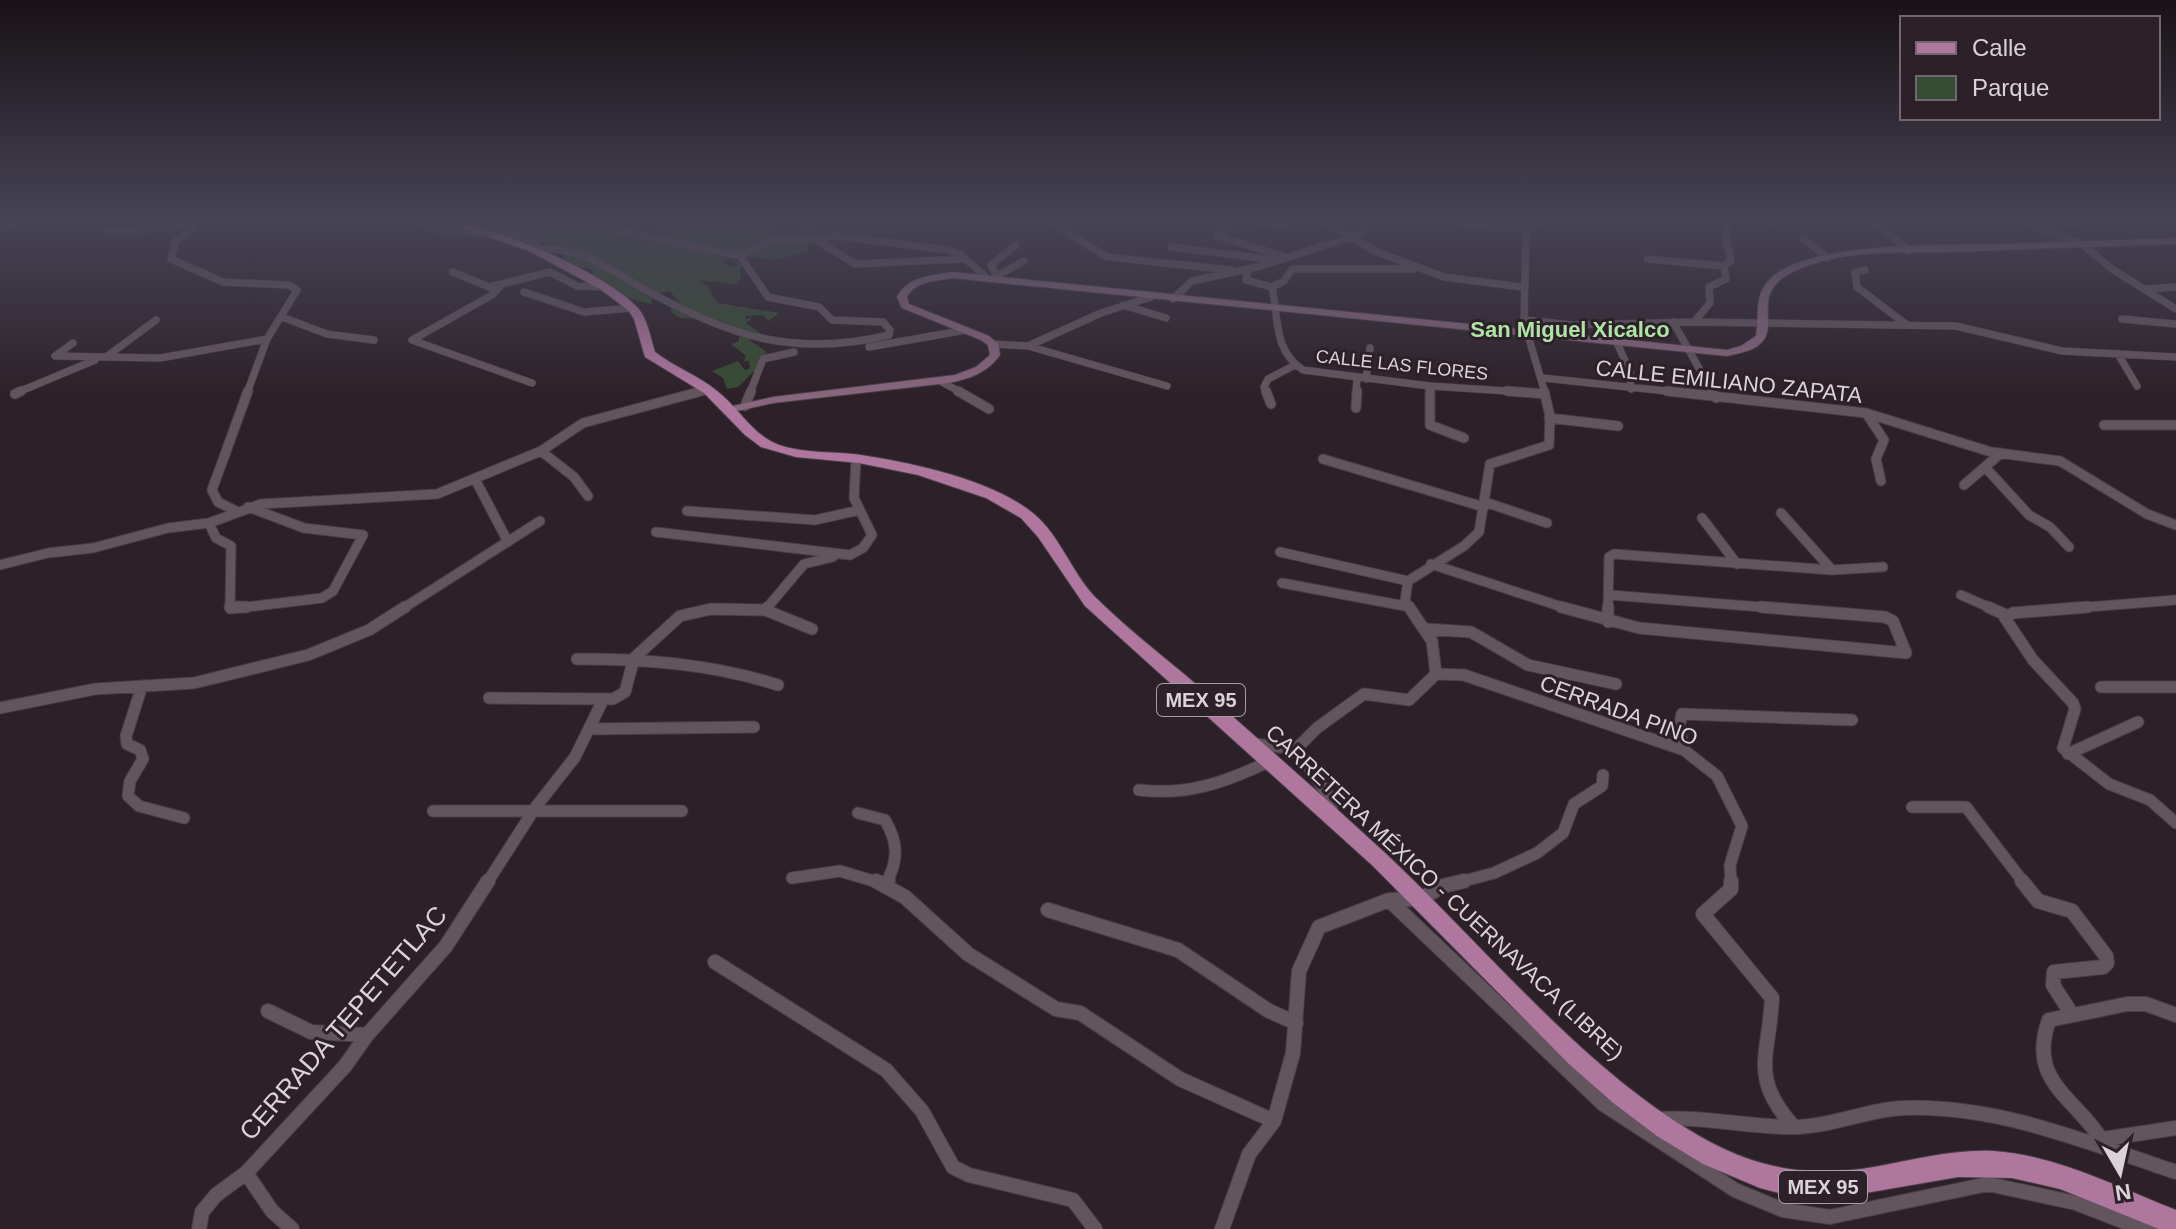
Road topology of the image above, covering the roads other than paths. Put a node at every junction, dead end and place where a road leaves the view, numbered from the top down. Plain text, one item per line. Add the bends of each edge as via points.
1 (217, 279) edge
2 (468, 279) edge
3 (521, 279) edge
4 (564, 279) edge
5 (590, 279) edge
6 (627, 279) edge
7 (756, 279) edge
8 (925, 279) edge
9 (1003, 279) edge
10 (1198, 279) edge
11 (1246, 279) edge
12 (1285, 279) edge
13 (1459, 279) edge
14 (1523, 279) edge
15 (1725, 279) edge
16 (1775, 279) edge
17 (1856, 279) edge
18 (2131, 279) edge
19 (502, 284) junction
20 (604, 287) junction
21 (1272, 287) junction
22 (1522, 287) junction
23 (2176, 287) edge
24 (2146, 289) junction
25 (524, 292) dead end
26 (1151, 297) junction
27 (1173, 299) junction
28 (1123, 305) junction
29 (632, 308) junction
30 (2175, 308) edge
31 (1277, 310) junction
32 (282, 317) junction
33 (1166, 318) dead end
34 (2122, 319) dead end
35 (156, 320) dead end
36 (1525, 320) junction
37 (1673, 322) junction
38 (1694, 322) junction
39 (1764, 324) junction
40 (2176, 324) edge
41 (1908, 326) junction
42 (966, 330) junction
43 (1526, 335) junction
44 (267, 339) junction
45 (374, 340) dead end
46 (73, 343) dead end
47 (993, 344) junction
48 (1618, 345) junction
49 (1028, 346) junction
50 (1370, 348) dead end
51 (1692, 352) junction
52 (2118, 354) junction
53 (103, 357) junction
54 (2176, 357) edge
55 (1295, 365) junction
56 (1543, 378) junction
57 (1362, 379) junction
58 (940, 381) junction
59 (532, 383) dead end
60 (1167, 386) dead end
61 (1430, 386) junction
62 (2137, 386) dead end
63 (1631, 389) junction
64 (707, 390) junction
65 (15, 394) dead end
66 (1545, 394) junction
67 (1716, 398) junction
68 (1271, 404) dead end
69 (745, 406) junction
70 (1356, 408) dead end
71 (989, 409) dead end
72 (728, 410) junction
73 (1866, 413) junction
74 (1549, 418) junction
75 (2104, 425) dead end
76 (2176, 425) edge
77 (1618, 426) dead end
78 (1464, 438) dead end
79 (541, 451) junction
80 (2001, 453) junction
81 (856, 459) junction
82 (1323, 459) dead end
83 (1985, 467) junction
84 (475, 479) junction
85 (1881, 481) dead end
86 (1964, 485) dead end
87 (588, 496) dead end
88 (1484, 504) junction
89 (248, 507) junction
90 (860, 510) junction
91 (236, 511) junction
92 (687, 511) dead end
93 (1781, 513) dead end
94 (1702, 518) dead end
95 (540, 521) dead end
96 (209, 523) junction
97 (1547, 523) dead end
98 (2176, 525) edge
99 (656, 532) dead end
100 (508, 542) junction
101 (2069, 547) dead end
102 (1280, 552) dead end
103 (850, 555) junction
104 (1431, 564) junction
105 (1737, 564) junction
106 (0, 565) edge
107 (1883, 567) dead end
108 (1832, 570) junction
109 (1408, 581) junction
110 (1282, 583) dead end
111 (1610, 595) junction
112 (1961, 595) dead end
113 (2176, 600) edge
114 (1411, 607) junction
115 (765, 610) junction
116 (2006, 615) junction
117 (1608, 622) junction
118 (812, 629) dead end
119 (1426, 629) junction
120 (634, 658) junction
121 (577, 659) dead end
122 (1436, 674) junction
123 (1616, 684) dead end
124 (778, 685) dead end
125 (142, 686) junction
126 (2101, 687) dead end
127 (2176, 687) edge
128 (489, 698) dead end
129 (603, 700) junction
130 (0, 708) edge
131 (1852, 720) dead end
132 (2138, 722) dead end
133 (754, 727) dead end
134 (589, 729) junction
135 (1250, 743) junction
136 (1296, 749) junction
137 (1684, 750) junction
138 (2068, 754) junction
139 (1270, 761) junction
140 (1603, 775) dead end
141 (1139, 790) dead end
142 (1912, 807) dead end
143 (535, 808) junction
144 (433, 811) dead end
145 (682, 811) dead end
146 (858, 813) dead end
147 (184, 818) dead end
148 (1335, 820) junction
149 (2176, 823) edge
150 (792, 878) dead end
151 (885, 885) junction
152 (1420, 899) junction
153 (1389, 900) junction
154 (1048, 910) dead end
155 (715, 962) dead end
156 (268, 1011) dead end
157 (2071, 1013) junction
158 (2176, 1015) edge
159 (1296, 1023) junction
160 (367, 1035) junction
161 (1654, 1119) junction
162 (1274, 1121) junction
163 (1794, 1127) junction
164 (2176, 1128) edge
165 (2104, 1143) junction
166 (2176, 1172) edge
167 (246, 1173) junction
168 (1832, 1223) edge
169 (2176, 1224) edge
170 (199, 1229) edge
171 (292, 1229) edge
172 (1095, 1229) edge
173 (1222, 1229) edge

1 - 32 street via 289,285 297,290
2 - 19 street via 484,287
3 - 19 street
4 - 20 street via 577,286
5 - 20 main road
6 - 7 street via 729,333 767,344 849,345 889,335 883,322 832,320 819,307 768,297
8 - 42 main road via 906,289 905,306
9 - 26 main road
10 - 27 street
11 - 21 street
12 - 21 street
13 - 22 street
14 - 22 street
15 - 38 street via 1709,287 1710,303
16 - 39 main road via 1765,291
17 - 41 street via 1857,287
18 - 24 street
19 - 59 street via 492,295 412,340
20 - 29 main road
21 - 31 street, CALLE LAS FLORES
22 - 36 street
23 - 24 street
24 - 30 street
25 - 29 street via 584,312
26 - 27 main road
26 - 28 street
27 - 31 main road
28 - 33 street
28 - 49 street
29 - 64 main road, CARRETERA MÉXICO - CUERNAVACA (LIBRE) / MEX 95 via 649,354
31 - 43 main road
31 - 55 street, CALLE LAS FLORES via 1277,343
32 - 44 street
32 - 45 street via 332,337
34 - 40 street
35 - 53 street
36 - 37 street via 1572,325
36 - 43 street
37 - 38 street
37 - 51 street
38 - 39 street
39 - 41 street
39 - 51 main road via 1759,342 1748,349
41 - 52 street via 1967,327 2062,351
42 - 47 main road
42 - 69 street via 857,349 769,355
43 - 48 main road
43 - 56 street
44 - 53 street via 170,357
44 - 91 street via 212,490 218,502
46 - 53 street via 55,356
47 - 49 street
47 - 58 main road via 995,355 989,364 970,375
48 - 51 main road
48 - 63 street via 1628,363
49 - 60 street
50 - 57 street
51 - 67 street
52 - 54 street
52 - 62 street
53 - 65 street
55 - 57 street, CALLE LAS FLORES
55 - 68 street via 1268,379 1264,387
56 - 63 street, CALLE EMILIANO ZAPATA
56 - 66 street
57 - 61 street, CALLE LAS FLORES
57 - 70 street
58 - 69 main road
58 - 71 street
61 - 66 street, CALLE LAS FLORES
61 - 78 street via 1430,425
63 - 67 street, CALLE EMILIANO ZAPATA
64 - 72 main road, CARRETERA MÉXICO - CUERNAVACA (LIBRE) / MEX 95
64 - 79 street via 599,417
66 - 74 street
67 - 73 street, CALLE EMILIANO ZAPATA
69 - 72 main road
72 - 81 main road, CARRETERA MÉXICO - CUERNAVACA (LIBRE) / MEX 95 via 755,438 775,448
73 - 80 street, CALLE EMILIANO ZAPATA
73 - 85 street via 1884,440 1876,449
74 - 77 street
74 - 88 street via 1550,439 1544,449 1490,464
75 - 76 street
79 - 84 street
79 - 87 street via 574,477
80 - 83 street
80 - 98 street, CALLE EMILIANO ZAPATA via 2037,456 2076,468 2147,514
81 - 90 street via 853,490
81 - 135 main road, CARRETERA MÉXICO - CUERNAVACA (LIBRE) / MEX 95 via 928,475 1024,514 1045,537 1073,584
82 - 88 street
83 - 86 street
83 - 101 street via 2029,515
84 - 89 street via 413,498 368,496
84 - 100 street
88 - 97 street
88 - 104 street via 1474,539
89 - 91 street
89 - 96 street via 292,526 363,535 333,591 308,603 230,609 231,546 216,538
90 - 92 street via 815,520
90 - 103 street via 872,535
91 - 96 street
93 - 108 street
94 - 105 street
95 - 100 street
96 - 106 street
99 - 103 street
100 - 125 street via 342,642 232,676
102 - 109 street
103 - 115 street via 804,564
104 - 109 street
104 - 117 street
105 - 108 street
105 - 111 street via 1614,554 1609,557
107 - 108 street
109 - 114 street via 1405,601
110 - 114 street
111 - 117 street
111 - 117 street via 1885,617 1893,621 1907,651
112 - 116 street
113 - 116 street
114 - 119 street
115 - 118 street
115 - 120 street via 711,609 680,616
116 - 138 street via 2033,660 2073,703 2062,742
119 - 122 street
119 - 123 street via 1471,632 1528,665
120 - 121 street
120 - 124 street via 749,675
120 - 129 street via 625,692
122 - 136 street via 1420,696 1403,701 1364,694
122 - 137 street, CERRADA PINO via 1464,675
125 - 130 street via 95,689
125 - 147 street via 126,736 143,759 128,796 139,806
126 - 127 street
128 - 129 street
129 - 134 street, CERRADA TEPETETLAC
131 - 137 street via 1682,714
132 - 138 street
133 - 134 street
134 - 143 street, CERRADA TEPETETLAC via 575,757
135 - 136 street
135 - 139 main road, CARRETERA MÉXICO - CUERNAVACA (LIBRE) / MEX 95
136 - 148 street via 1328,795
137 - 163 street, CERRADA PINO via 1717,776 1742,826 1730,865 1731,889 1706,910 1705,920 1769,993 1763,1081 1768,1099
138 - 149 street via 2109,784 2150,800
139 - 141 street via 1189,793
139 - 148 main road, CARRETERA MÉXICO - CUERNAVACA (LIBRE) / MEX 95
140 - 152 street via 1602,786 1574,804 1563,833 1537,853
142 - 157 street via 1966,807 2038,901 2072,911 2107,963 2054,972 2053,985
143 - 144 street
143 - 145 street
143 - 160 street, CERRADA TEPETETLAC via 453,936
146 - 151 street via 885,820 896,839 898,861
148 - 152 main road, CARRETERA MÉXICO - CUERNAVACA (LIBRE) / MEX 95
150 - 151 street via 840,871
151 - 162 street via 961,949 1056,1009 1080,1013 1180,1079
152 - 153 street
152 - 161 main road, CARRETERA MÉXICO - CUERNAVACA (LIBRE) / MEX 95 via 1519,999
153 - 159 street via 1319,927 1299,971
153 - 168 street via 1603,1104 1735,1190
154 - 159 street via 1178,950
155 - 172 street via 892,1075 922,1111 953,1167 1073,1200
156 - 160 street via 311,1032
157 - 158 street via 2146,1004
157 - 165 street via 2049,1020 2042,1033 2044,1070
159 - 162 street
160 - 167 street, CERRADA TEPETETLAC
161 - 163 street via 1714,1116
161 - 169 main road, CARRETERA MÉXICO - CUERNAVACA (LIBRE) / MEX 95 via 1704,1153 1791,1184 1854,1185 1963,1164 2005,1164
162 - 173 street via 1249,1154
163 - 165 street via 1904,1108 1951,1110 2022,1121
164 - 165 street
165 - 166 street
167 - 170 street, CERRADA TEPETETLAC via 209,1203
167 - 171 street via 272,1211
168 - 169 street via 1988,1184 2076,1203 2135,1226

